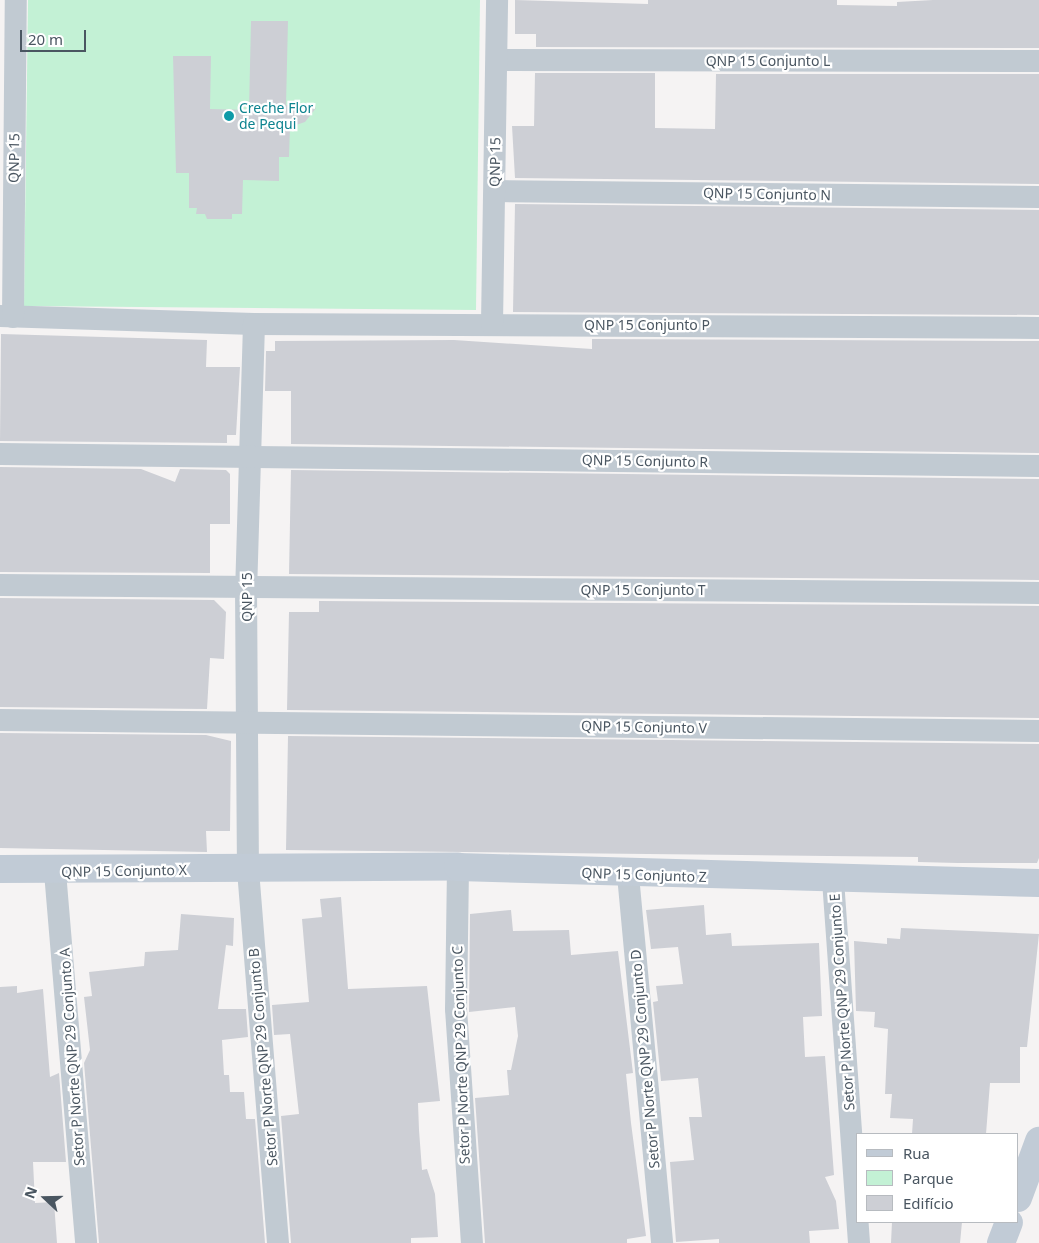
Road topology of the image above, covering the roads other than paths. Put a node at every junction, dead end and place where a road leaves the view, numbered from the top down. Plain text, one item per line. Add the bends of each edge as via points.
1 (16, 0) edge
2 (497, 0) edge
3 (8, 50) edge
4 (497, 60) junction
5 (1039, 61) edge
6 (7, 184) edge
7 (495, 191) junction
8 (1039, 196) edge
9 (6, 316) edge
10 (254, 324) junction
11 (492, 324) junction
12 (1039, 328) edge
13 (0, 454) edge
14 (251, 457) junction
15 (1039, 466) edge
16 (0, 585) edge
17 (246, 588) junction
18 (1039, 593) edge
19 (0, 720) edge
20 (249, 723) junction
21 (1039, 731) edge
22 (458, 867) junction
23 (0, 870) edge
24 (248, 870) junction
25 (56, 872) junction
26 (628, 875) junction
27 (833, 880) junction
28 (1039, 883) edge
29 (1039, 1141) edge
30 (1019, 1195) edge
31 (856, 1201) edge
32 (858, 1223) edge
33 (1009, 1223) edge
34 (86, 1243) edge
35 (278, 1243) edge
36 (472, 1243) edge
37 (662, 1243) edge
38 (859, 1243) edge
39 (1001, 1243) edge

1 - 3 street, QNP 15
2 - 4 street, QNP 15
3 - 6 street, QNP 15
4 - 5 street, QNP 15 Conjunto L
4 - 7 street, QNP 15
6 - 9 street, QNP 15
7 - 8 street, QNP 15 Conjunto N
7 - 11 street, QNP 15
9 - 10 street, QNP 15 Conjunto P
10 - 11 street, QNP 15 Conjunto P
10 - 14 street, QNP 15
11 - 12 street, QNP 15 Conjunto P
13 - 14 street, QNP 15 Conjunto R
14 - 15 street, QNP 15 Conjunto R
14 - 17 street, QNP 15
16 - 17 street, QNP 15 Conjunto T
17 - 18 street, QNP 15 Conjunto T
17 - 20 street, QNP 15
19 - 20 street, QNP 15 Conjunto V
20 - 21 street, QNP 15 Conjunto V
20 - 24 street, QNP 15
22 - 24 street, QNP 15 Conjunto Z
22 - 26 street, QNP 15 Conjunto Z
22 - 36 street, Setor P Norte QNP 29 Conjunto C via 456,1009
23 - 25 street, QNP 15 Conjunto X
24 - 25 street, QNP 15 Conjunto X
24 - 35 street, Setor P Norte QNP 29 Conjunto B
25 - 34 street, Setor P Norte QNP 29 Conjunto A
26 - 27 street, QNP 15 Conjunto Z
26 - 37 street, Setor P Norte QNP 29 Conjunto D
27 - 28 street, QNP 15 Conjunto Z
27 - 31 street, Setor P Norte QNP 29 Conjunto E
29 - 30 street
32 - 38 street, Setor P Norte QNP 29 Conjunto E
33 - 39 street

